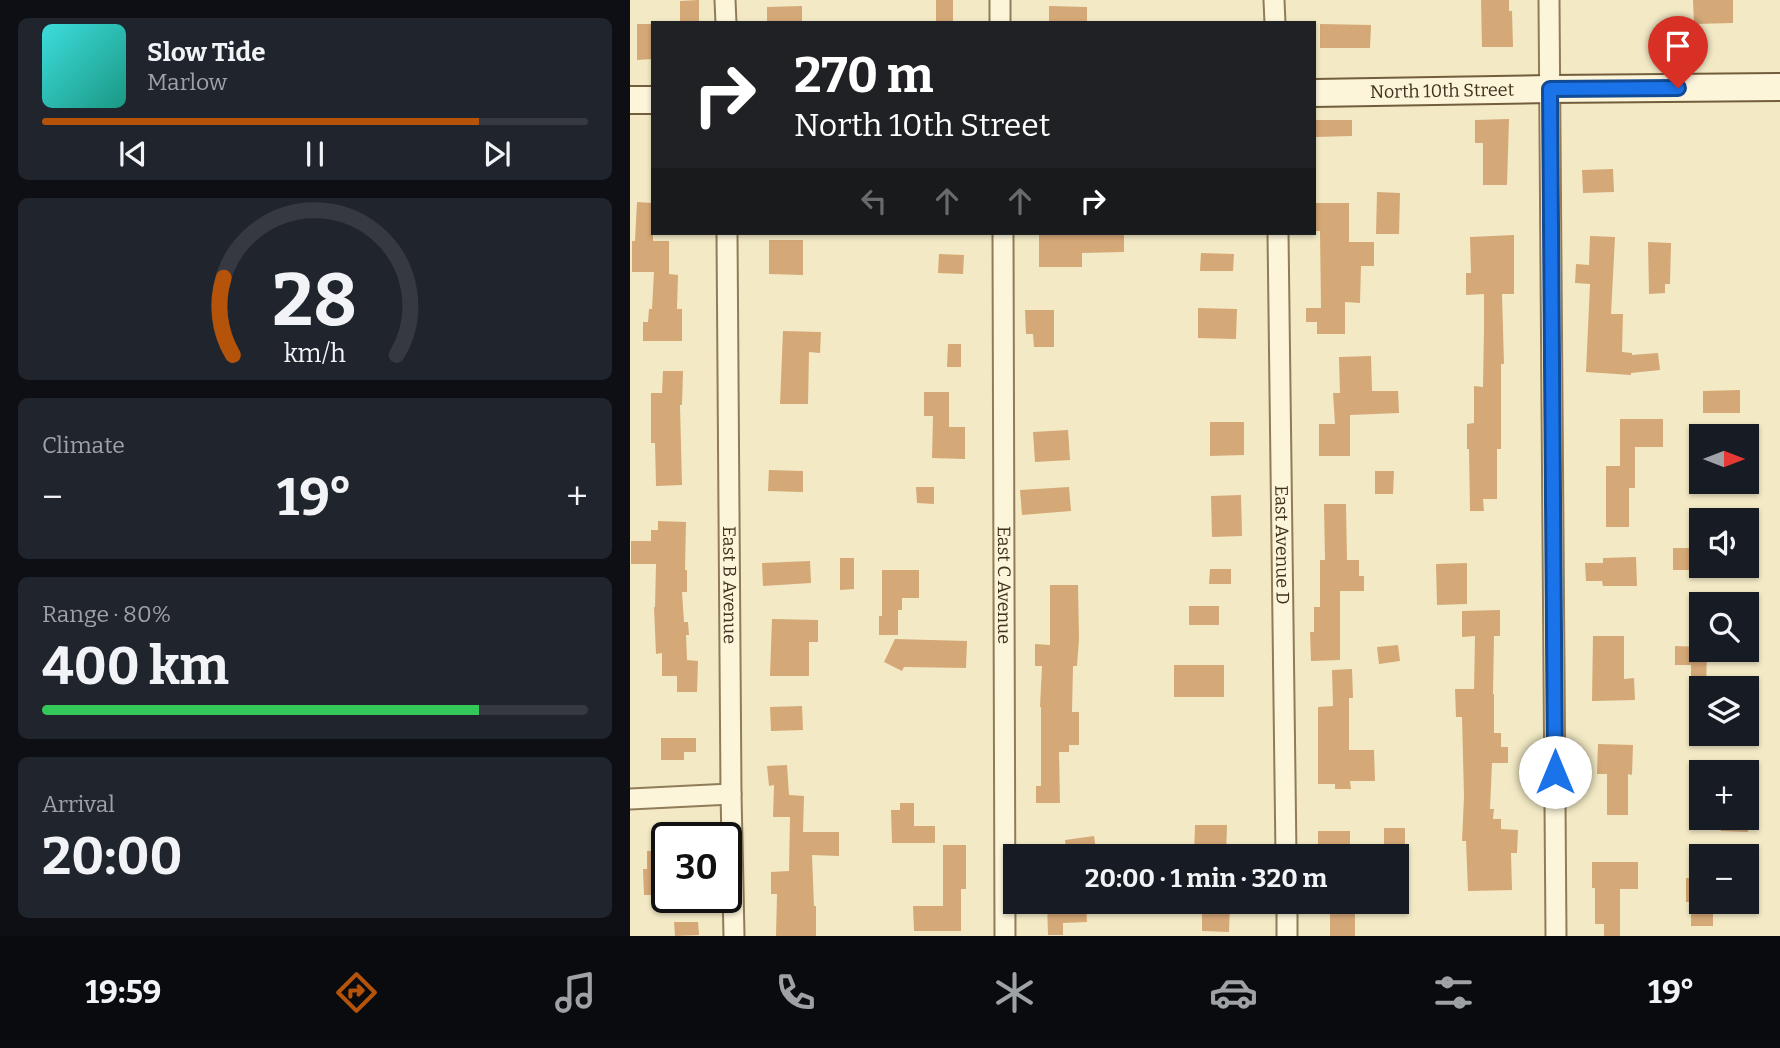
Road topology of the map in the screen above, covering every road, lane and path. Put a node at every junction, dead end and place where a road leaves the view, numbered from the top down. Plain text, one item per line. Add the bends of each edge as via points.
1 (725, 0) edge
2 (1000, 0) edge
3 (1274, 0) edge
4 (1549, 0) edge
5 (726, 21) edge
6 (1000, 21) edge
7 (1275, 21) edge
8 (1780, 88) edge
9 (1550, 89) junction
10 (1316, 93) edge
11 (630, 100) edge
12 (651, 100) edge
13 (727, 235) edge
14 (1003, 235) edge
15 (1278, 235) edge
16 (731, 794) junction
17 (630, 799) edge
18 (1286, 844) edge
19 (1287, 914) edge
20 (734, 936) edge
21 (1005, 936) edge
22 (1287, 936) edge
23 (1556, 936) edge

1 - 5 street
2 - 6 street
3 - 7 street
4 - 9 street
8 - 9 street, North 10th Street
9 - 10 street, North 10th Street
9 - 23 street
11 - 12 street
13 - 16 street, East B Avenue
14 - 21 street, East C Avenue
15 - 18 street, East Avenue D
16 - 17 street
16 - 20 street, East B Avenue
19 - 22 street

